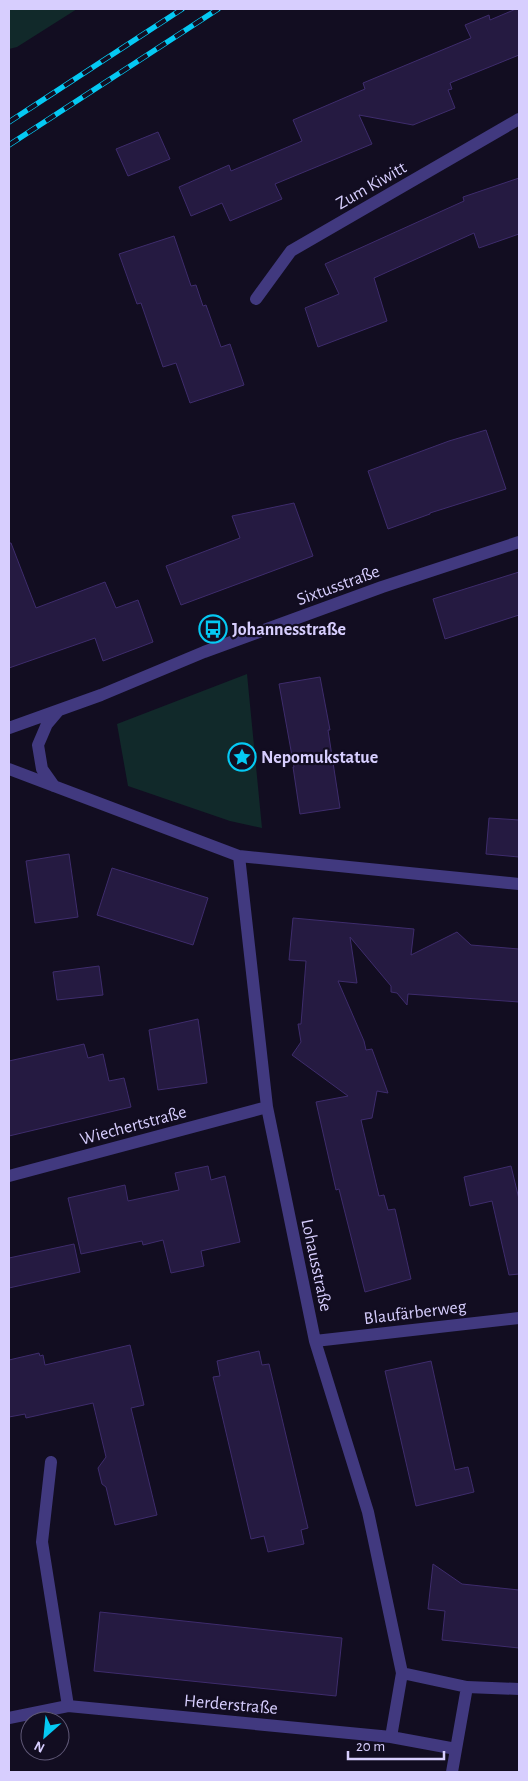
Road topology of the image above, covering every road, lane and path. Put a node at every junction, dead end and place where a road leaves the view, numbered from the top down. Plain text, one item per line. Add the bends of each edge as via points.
1 (519, 119) edge
2 (256, 299) dead end
3 (519, 542) edge
4 (59, 710) junction
5 (9, 728) edge
6 (9, 769) edge
7 (54, 786) junction
8 (239, 856) junction
9 (519, 884) edge
10 (267, 1107) junction
11 (9, 1176) edge
12 (519, 1318) edge
13 (315, 1341) junction
14 (51, 1462) dead end
15 (402, 1673) junction
16 (467, 1686) junction
17 (519, 1689) edge
18 (68, 1706) junction
19 (9, 1718) edge
20 (391, 1737) junction
21 (456, 1749) junction
22 (452, 1772) edge

1 - 2 street, Zum Kiwitt via 291,251
3 - 4 street, Sixtusstraße via 354,597
4 - 5 street, Sixtusstraße
4 - 7 street via 47,724 38,745 42,769
6 - 7 street
7 - 8 street
8 - 9 street
8 - 10 street, Lohausstraße
10 - 11 street, Wiechertstraße
10 - 13 street, Lohausstraße
12 - 13 street, Blaufärberweg
13 - 15 street, Lohausstraße via 368,1512
14 - 18 street via 42,1542
15 - 16 street
15 - 20 street, Lohausstraße
16 - 17 street
16 - 21 street
18 - 19 street, Herderstraße
18 - 20 street, Herderstraße
20 - 21 street
21 - 22 street

